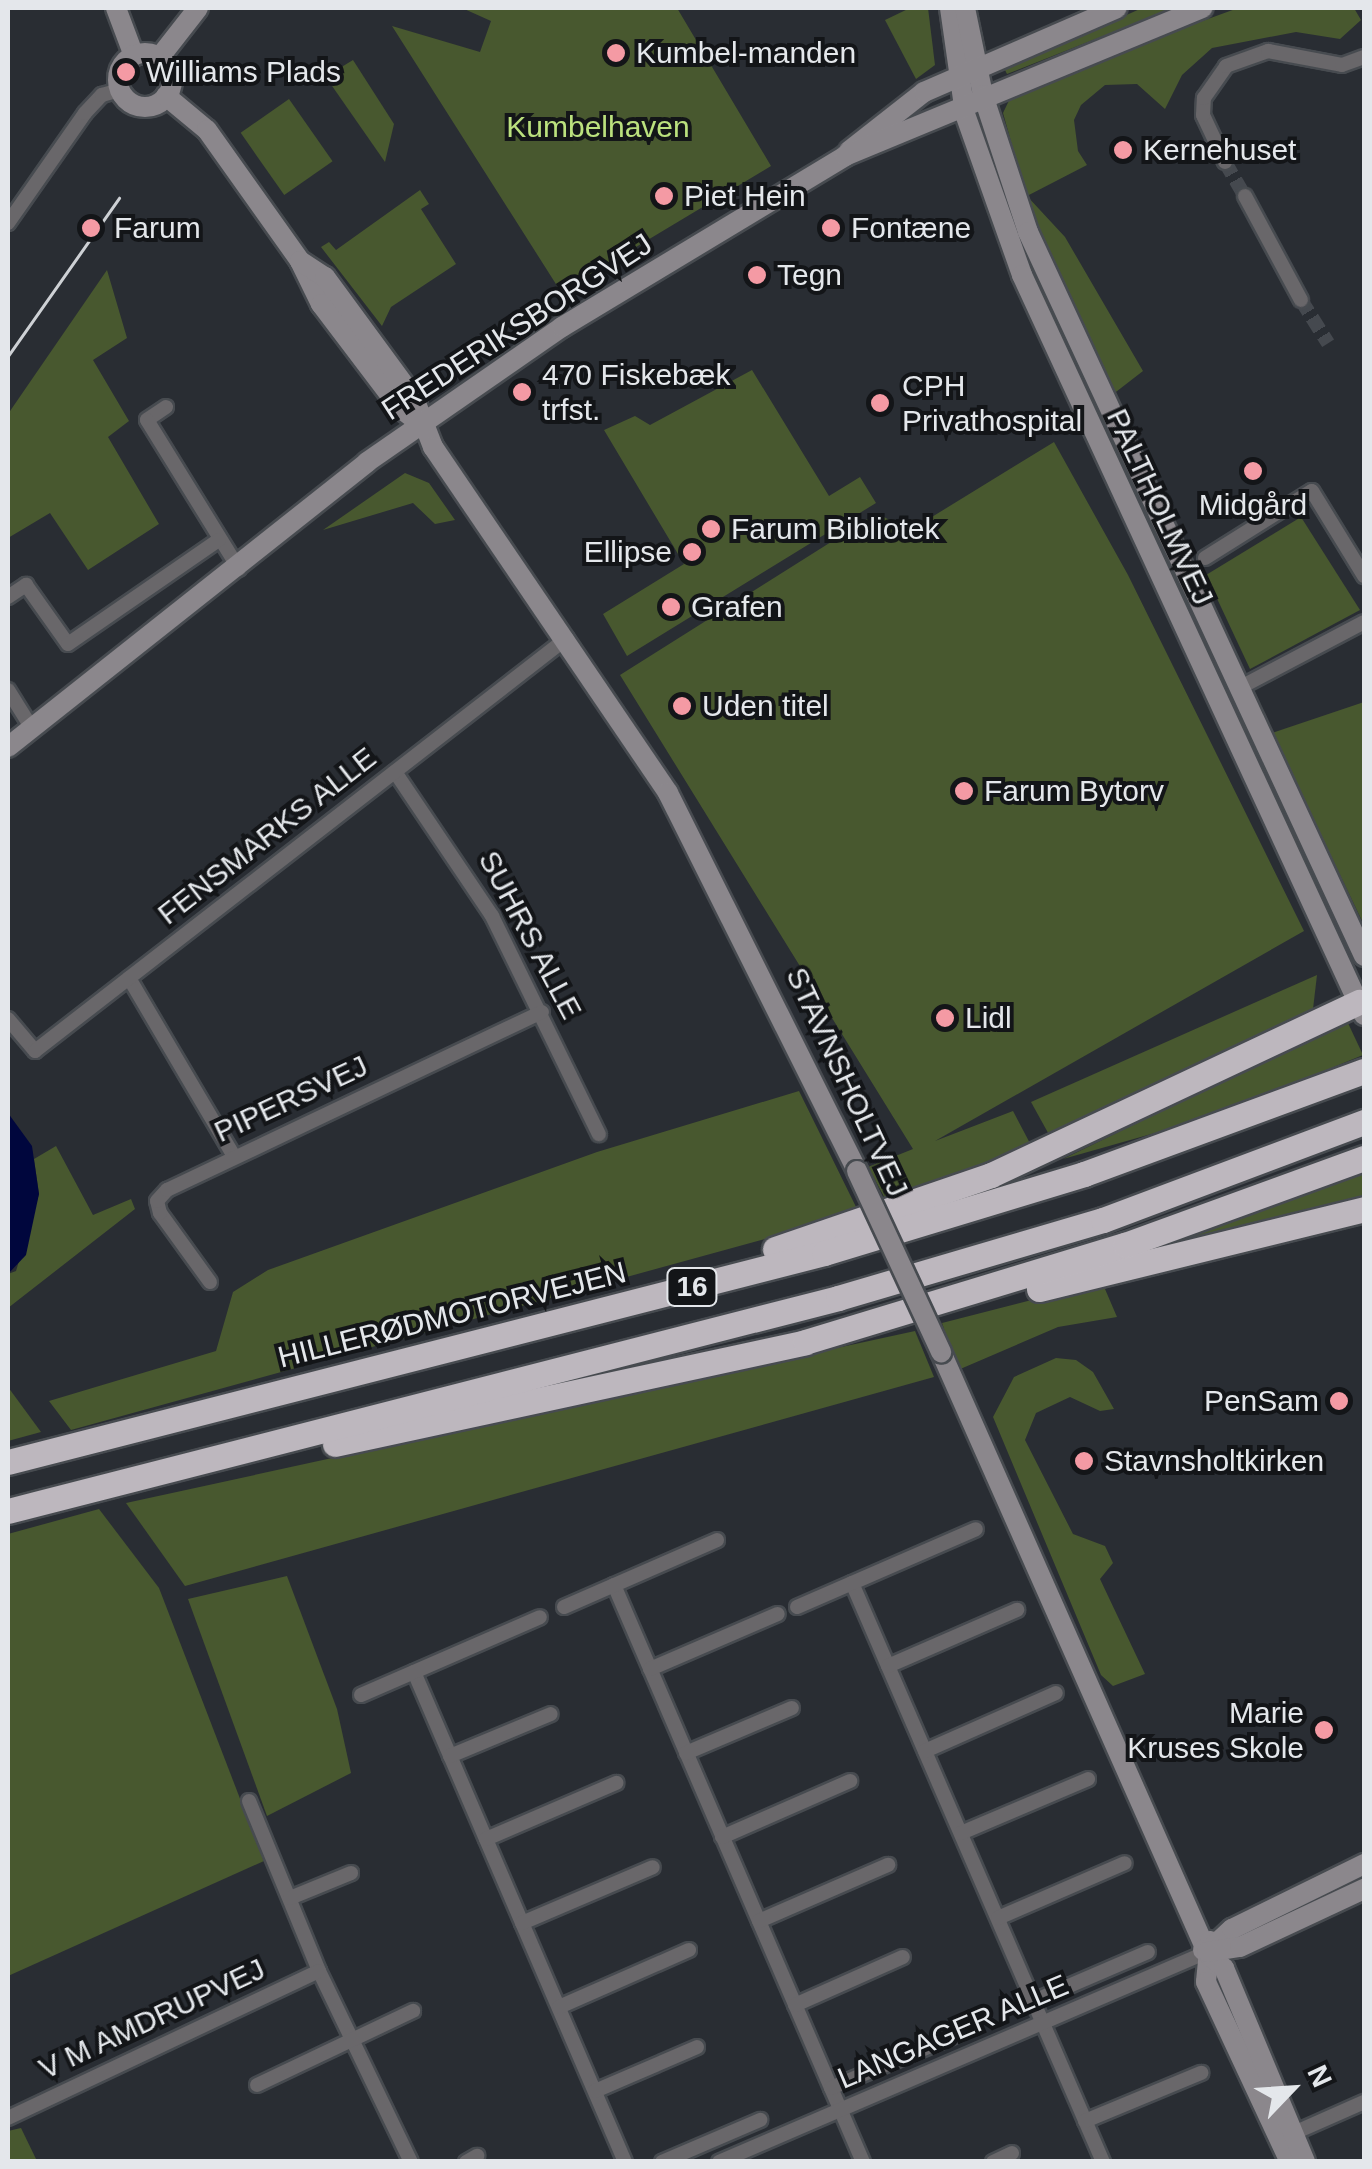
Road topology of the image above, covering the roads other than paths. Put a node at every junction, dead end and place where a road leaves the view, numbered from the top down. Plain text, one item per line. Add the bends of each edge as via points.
1 (116, 8) edge
2 (198, 8) edge
3 (950, 8) edge
4 (966, 8) edge
5 (1116, 8) edge
6 (1203, 8) edge
7 (134, 56) junction
8 (160, 58) junction
9 (1364, 58) edge
10 (977, 66) junction
11 (956, 76) junction
12 (120, 90) junction
13 (983, 94) junction
14 (166, 96) junction
15 (963, 105) junction
16 (844, 156) junction
17 (1225, 162) tunnel mouth
18 (1246, 196) tunnel mouth
19 (8, 223) edge
20 (1301, 300) tunnel mouth
21 (166, 407) dead end
22 (421, 424) junction
23 (219, 540) junction
24 (1205, 558) dead end
25 (239, 570) junction
26 (1364, 576) edge
27 (8, 598) edge
28 (1364, 622) edge
29 (568, 638) junction
30 (1239, 688) junction
31 (8, 690) edge
32 (31, 727) junction
33 (8, 746) edge
34 (394, 772) junction
35 (1364, 956) edge
36 (128, 978) junction
37 (1363, 1006) edge
38 (542, 1012) junction
39 (8, 1020) edge
40 (1364, 1071) edge
41 (1364, 1122) edge
42 (600, 1134) dead end
43 (234, 1156) junction
44 (1364, 1158) edge
45 (1364, 1209) edge
46 (210, 1282) dead end
47 (559, 1321) junction
48 (805, 1342) junction
49 (297, 1437) junction
50 (8, 1462) edge
51 (8, 1511) edge
52 (976, 1529) dead end
53 (718, 1540) dead end
54 (852, 1583) junction
55 (614, 1585) junction
56 (564, 1607) dead end
57 (798, 1607) dead end
58 (1018, 1610) dead end
59 (778, 1614) dead end
60 (540, 1617) dead end
61 (888, 1666) junction
62 (650, 1669) junction
63 (414, 1672) junction
64 (1056, 1693) dead end
65 (362, 1694) dead end
66 (792, 1708) dead end
67 (550, 1714) dead end
68 (925, 1751) junction
69 (686, 1753) junction
70 (450, 1756) junction
71 (1088, 1779) dead end
72 (850, 1781) dead end
73 (616, 1783) dead end
74 (250, 1801) dead end
75 (1142, 1807) junction
76 (961, 1833) junction
77 (722, 1837) junction
78 (486, 1839) junction
79 (1125, 1863) dead end
80 (1364, 1864) edge
81 (888, 1865) dead end
82 (653, 1866) dead end
83 (351, 1872) dead end
84 (1359, 1892) edge
85 (290, 1898) junction
86 (998, 1918) junction
87 (759, 1921) junction
88 (522, 1923) junction
89 (688, 1950) dead end
90 (1148, 1952) dead end
91 (1207, 1952) junction
92 (903, 1956) dead end
93 (319, 1970) junction
94 (1034, 2001) junction
95 (795, 2005) junction
96 (558, 2007) junction
97 (413, 2011) dead end
98 (1044, 2024) junction
99 (959, 2034) dead end
100 (351, 2040) junction
101 (697, 2047) dead end
102 (1201, 2072) dead end
103 (257, 2085) dead end
104 (831, 2088) junction
105 (594, 2091) junction
106 (1364, 2102) edge
107 (840, 2109) junction
108 (8, 2118) edge
109 (760, 2120) dead end
110 (1086, 2121) junction
111 (1285, 2137) junction
112 (1012, 2154) dead end
113 (411, 2162) edge
114 (625, 2162) edge
115 (662, 2162) edge
116 (719, 2162) edge
117 (863, 2162) edge
118 (993, 2162) edge
119 (1103, 2162) edge
120 (1290, 2162) edge
121 (1306, 2162) edge

1 - 7 street
2 - 8 street
3 - 11 street, PALTHOLMVEJ
4 - 10 street, PALTHOLMVEJ
5 - 10 street, FREDERIKSBORGVEJ
6 - 13 street, FREDERIKSBORGVEJ
7 - 8 street
7 - 12 street via 120,71
8 - 14 street via 171,76
9 - 17 street via 1342,64 1268,50 1226,66 1204,98 1203,114
10 - 11 street, FREDERIKSBORGVEJ
10 - 13 street, PALTHOLMVEJ
11 - 15 street, PALTHOLMVEJ
11 - 16 street, FREDERIKSBORGVEJ via 924,92
12 - 14 street via 142,107
12 - 19 street via 102,96 86,113
13 - 15 street, FREDERIKSBORGVEJ
13 - 30 street, PALTHOLMVEJ via 1028,232
14 - 22 street, STAVNSHOLTVEJ via 206,130 300,261 321,304 400,408
15 - 16 street, FREDERIKSBORGVEJ
15 - 37 street, PALTHOLMVEJ via 1035,306
16 - 22 street, FREDERIKSBORGVEJ via 562,327
18 - 20 street
21 - 23 street via 146,420
22 - 25 street, FREDERIKSBORGVEJ
22 - 29 street, STAVNSHOLTVEJ
23 - 25 street
23 - 27 street via 68,644 26,586
24 - 26 street via 1312,492
25 - 32 street, FREDERIKSBORGVEJ
28 - 30 street
29 - 34 street, FENSMARKS ALLE
29 - 75 street, STAVNSHOLTVEJ, bridge via 668,793 723,895 942,1352
30 - 35 street, PALTHOLMVEJ
31 - 32 street
32 - 33 street, FREDERIKSBORGVEJ
34 - 36 street, FENSMARKS ALLE
34 - 38 street, SUHRS ALLE via 459,861
36 - 39 street, FENSMARKS ALLE via 35,1051
36 - 43 street
37 - 47 highway via 992,1175
38 - 42 street, SUHRS ALLE
38 - 43 street, PIPERSVEJ
40 - 47 highway, HILLERØDMOTORVEJEN / 16 via 1084,1174 824,1253
41 - 49 highway, 16 via 1103,1220 838,1298
43 - 46 street, PIPERSVEJ via 157,1201
44 - 48 highway via 1125,1245
45 - 48 highway
47 - 50 highway, HILLERØDMOTORVEJEN / 16
48 - 49 highway via 308,1449
49 - 51 highway, 16
52 - 54 street
53 - 55 street
54 - 57 street
54 - 61 street
55 - 56 street
55 - 62 street
58 - 61 street
59 - 62 street
60 - 63 street
61 - 68 street
62 - 69 street
63 - 65 street
63 - 70 street
64 - 68 street
66 - 69 street
67 - 70 street
68 - 76 street
69 - 77 street
70 - 78 street
71 - 76 street
72 - 77 street
73 - 78 street
74 - 85 street
75 - 91 street, STAVNSHOLTVEJ via 1206,1917
75 - 91 street, STAVNSHOLTVEJ via 1184,1928 1194,1946
76 - 86 street
77 - 87 street
78 - 88 street
79 - 86 street
80 - 91 street via 1232,1929
81 - 87 street
82 - 88 street
83 - 85 street
84 - 91 street via 1240,1947
85 - 93 street
86 - 94 street
87 - 95 street
88 - 96 street
89 - 96 street
90 - 94 street
91 - 98 street, LANGAGER ALLE
91 - 111 street, STAVNSHOLTVEJ via 1224,1968
92 - 95 street
93 - 100 street
93 - 108 street, V M AMDRUPVEJ
94 - 98 street
95 - 104 street
96 - 105 street
97 - 100 street
98 - 107 street, LANGAGER ALLE
98 - 110 street
99 - 104 street
100 - 103 street
100 - 113 street
101 - 105 street
102 - 110 street
104 - 107 street
105 - 114 street
106 - 111 street
107 - 116 street, LANGAGER ALLE
107 - 117 street
109 - 115 street
110 - 119 street
111 - 120 street, STAVNSHOLTVEJ
111 - 121 street, STAVNSHOLTVEJ
112 - 118 street

